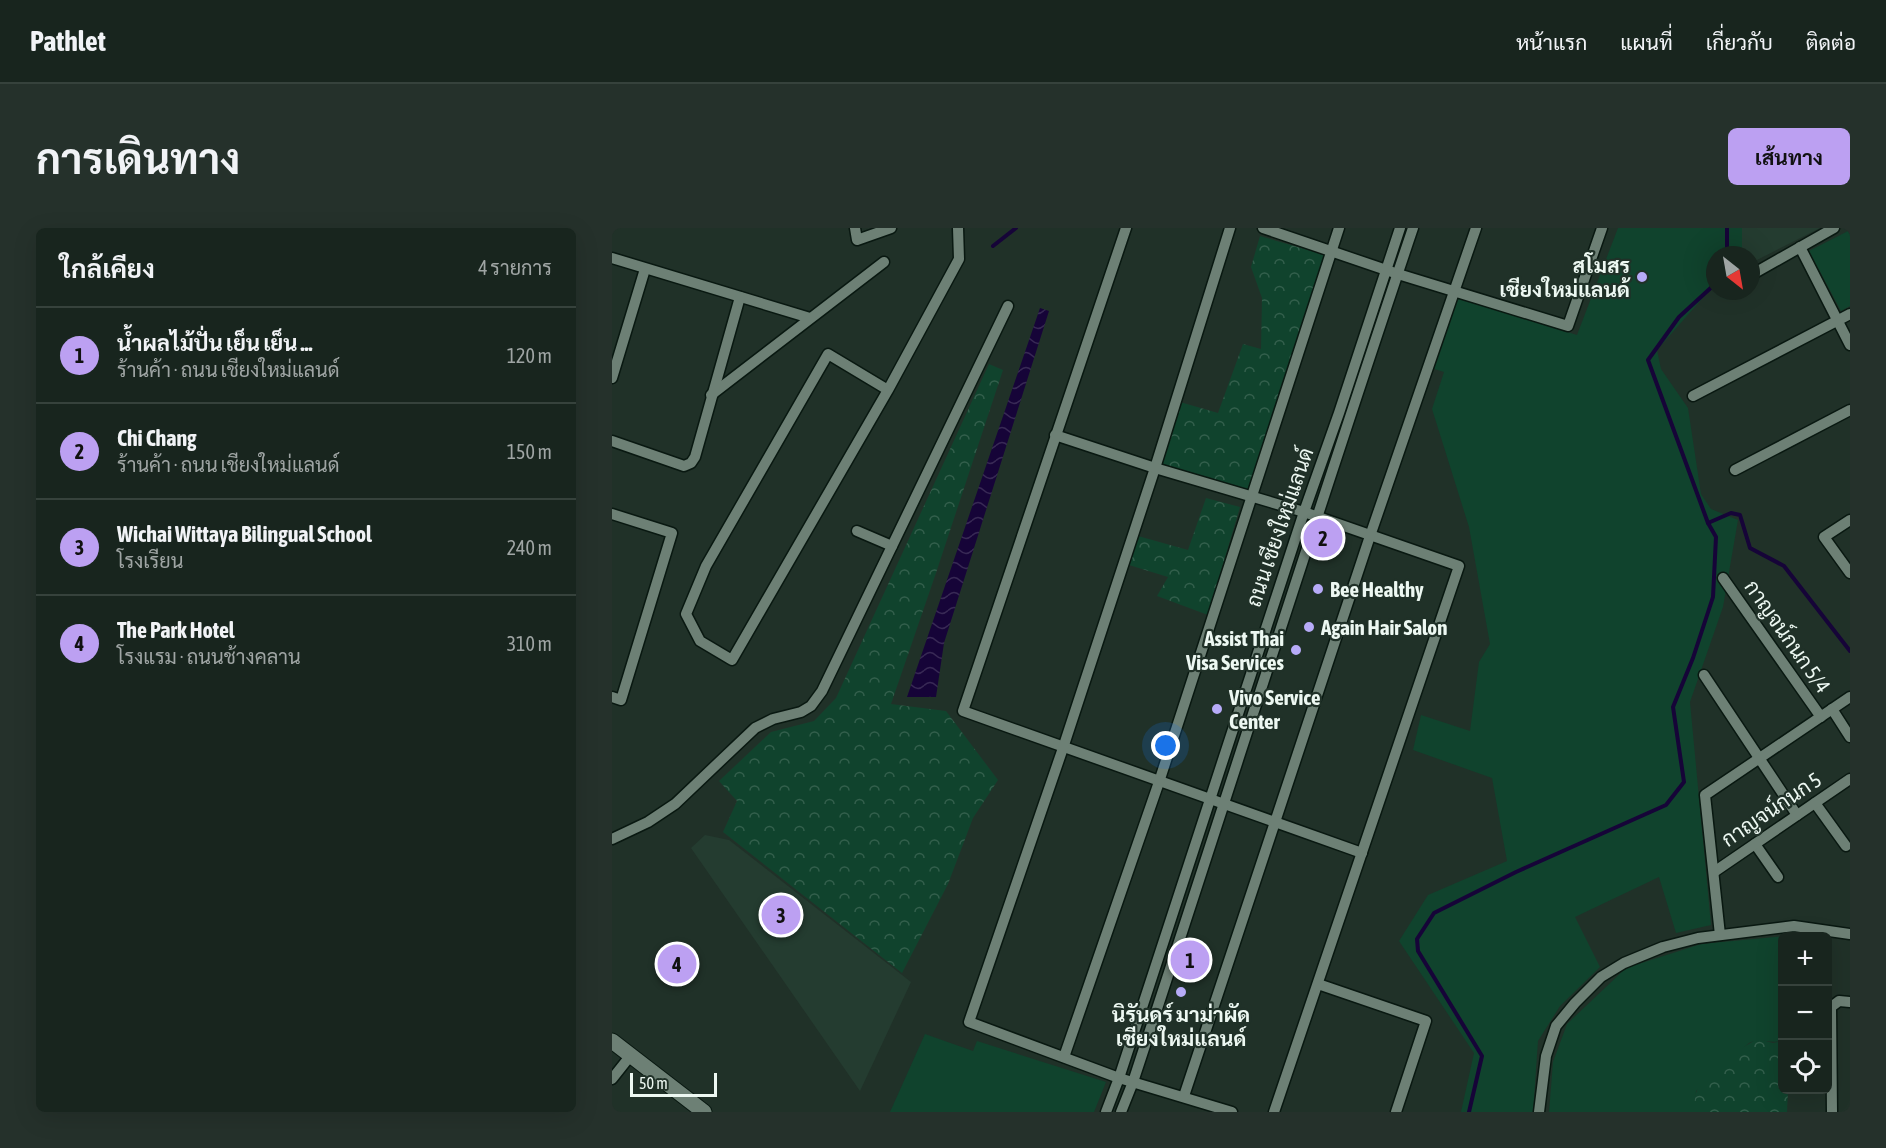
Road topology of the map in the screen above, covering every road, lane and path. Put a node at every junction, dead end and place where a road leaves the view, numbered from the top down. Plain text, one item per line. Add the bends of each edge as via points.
1 (891, 228) edge
2 (958, 228) edge
3 (1126, 228) edge
4 (1230, 228) edge
5 (1263, 228) edge
6 (1340, 228) edge
7 (1400, 228) edge
8 (1413, 228) edge
9 (1476, 228) edge
10 (1602, 228) edge
11 (1834, 228) edge
12 (856, 234) edge
13 (1800, 247) junction
14 (1331, 252) junction
15 (612, 258) edge
16 (884, 261) dead end
17 (645, 269) junction
18 (1386, 270) junction
19 (1760, 270) edge
20 (1398, 274) junction
21 (1455, 291) junction
22 (740, 297) junction
23 (1008, 306) dead end
24 (1850, 314) edge
25 (810, 318) junction
26 (1838, 320) junction
27 (1850, 345) edge
28 (612, 378) edge
29 (888, 390) junction
30 (711, 395) junction
31 (1693, 396) dead end
32 (1850, 410) edge
33 (1055, 435) junction
34 (612, 441) edge
35 (1155, 468) junction
36 (1735, 470) dead end
37 (1252, 497) junction
38 (1304, 512) junction
39 (612, 514) edge
40 (1317, 517) junction
41 (1850, 520) edge
42 (857, 531) dead end
43 (1370, 536) junction
44 (892, 546) junction
45 (1850, 573) edge
46 (1723, 578) dead end
47 (1704, 675) dead end
48 (612, 697) edge
49 (1850, 697) edge
50 (1832, 709) junction
51 (1821, 717) junction
52 (1850, 737) edge
53 (1063, 748) junction
54 (1759, 758) junction
55 (1850, 779) edge
56 (1159, 782) junction
57 (1209, 799) junction
58 (1815, 803) junction
59 (1225, 805) junction
60 (1797, 815) junction
61 (1275, 823) junction
62 (612, 838) edge
63 (1755, 844) junction
64 (1846, 846) dead end
65 (1362, 853) junction
66 (1714, 872) junction
67 (1778, 877) dead end
68 (1850, 934) edge
69 (1720, 935) junction
70 (1318, 984) junction
71 (1850, 1002) edge
72 (612, 1041) edge
73 (631, 1055) junction
74 (1064, 1057) junction
75 (1119, 1078) junction
76 (612, 1079) edge
77 (1133, 1082) junction
78 (1184, 1096) junction
79 (700, 1111) edge
80 (1106, 1112) edge
81 (1121, 1112) edge
82 (1232, 1112) edge
83 (1274, 1112) edge
84 (1396, 1112) edge
85 (1539, 1112) edge
86 (1832, 1112) edge

1 - 12 street
2 - 29 street via 959,259
3 - 33 street
4 - 35 street
5 - 14 street
6 - 14 street
7 - 18 street, ถนน เชียงใหม่แลนด์
8 - 20 street, ถนน เชียงใหม่แลนด์
9 - 21 street
10 - 21 street via 1568,326
11 - 13 street
13 - 19 street
13 - 26 street
14 - 18 street
14 - 37 street
15 - 17 street
16 - 25 street
17 - 22 street
17 - 28 street
18 - 20 street
18 - 38 street, ถนน เชียงใหม่แลนด์
20 - 21 street
20 - 40 street, ถนน เชียงใหม่แลนด์
21 - 43 street
22 - 25 street
22 - 30 street
23 - 44 street
24 - 26 street
25 - 30 street
26 - 27 street
26 - 31 street
29 - 29 street via 732,660 700,640 686,614 706,566 828,354
30 - 34 street via 691,463 684,466
32 - 36 street
33 - 35 street
33 - 53 street via 963,711
35 - 37 street
35 - 53 street
37 - 38 street
37 - 56 street
38 - 40 street
38 - 57 street, ถนน เชียงใหม่แลนด์
39 - 48 street via 672,533 621,700
40 - 43 street
40 - 59 street, ถนน เชียงใหม่แลนด์
41 - 45 street via 1824,537
42 - 44 street
43 - 61 street
43 - 65 street via 1459,566
44 - 62 street via 822,691 811,706 762,723 675,804 648,822
46 - 51 street, กาญจน์กนก 5/4
47 - 54 street
49 - 50 street
50 - 51 street
50 - 52 street
51 - 54 street
53 - 56 street
53 - 74 street via 969,1022
54 - 60 street
54 - 66 street via 1705,795
55 - 58 street, กาญจน์กนก 5
56 - 57 street
56 - 74 street
57 - 59 street
57 - 75 street, ถนน เชียงใหม่แลนด์
58 - 60 street, กาญจน์กนก 5
58 - 64 street
59 - 61 street
59 - 77 street, ถนน เชียงใหม่แลนด์
60 - 63 street, กาญจน์กนก 5
61 - 65 street
61 - 78 street
63 - 66 street, กาญจน์กนก 5
63 - 67 street
65 - 70 street
66 - 69 street
68 - 69 street via 1794,926
69 - 85 street via 1663,947 1624,963 1594,984 1556,1026 1546,1056
70 - 83 street
70 - 84 street via 1426,1021
71 - 86 street via 1839,1001 1831,1007
72 - 73 street
73 - 76 street
73 - 79 street
74 - 75 street
75 - 77 street
75 - 80 street, ถนน เชียงใหม่แลนด์
77 - 78 street
77 - 81 street, ถนน เชียงใหม่แลนด์
78 - 82 street

